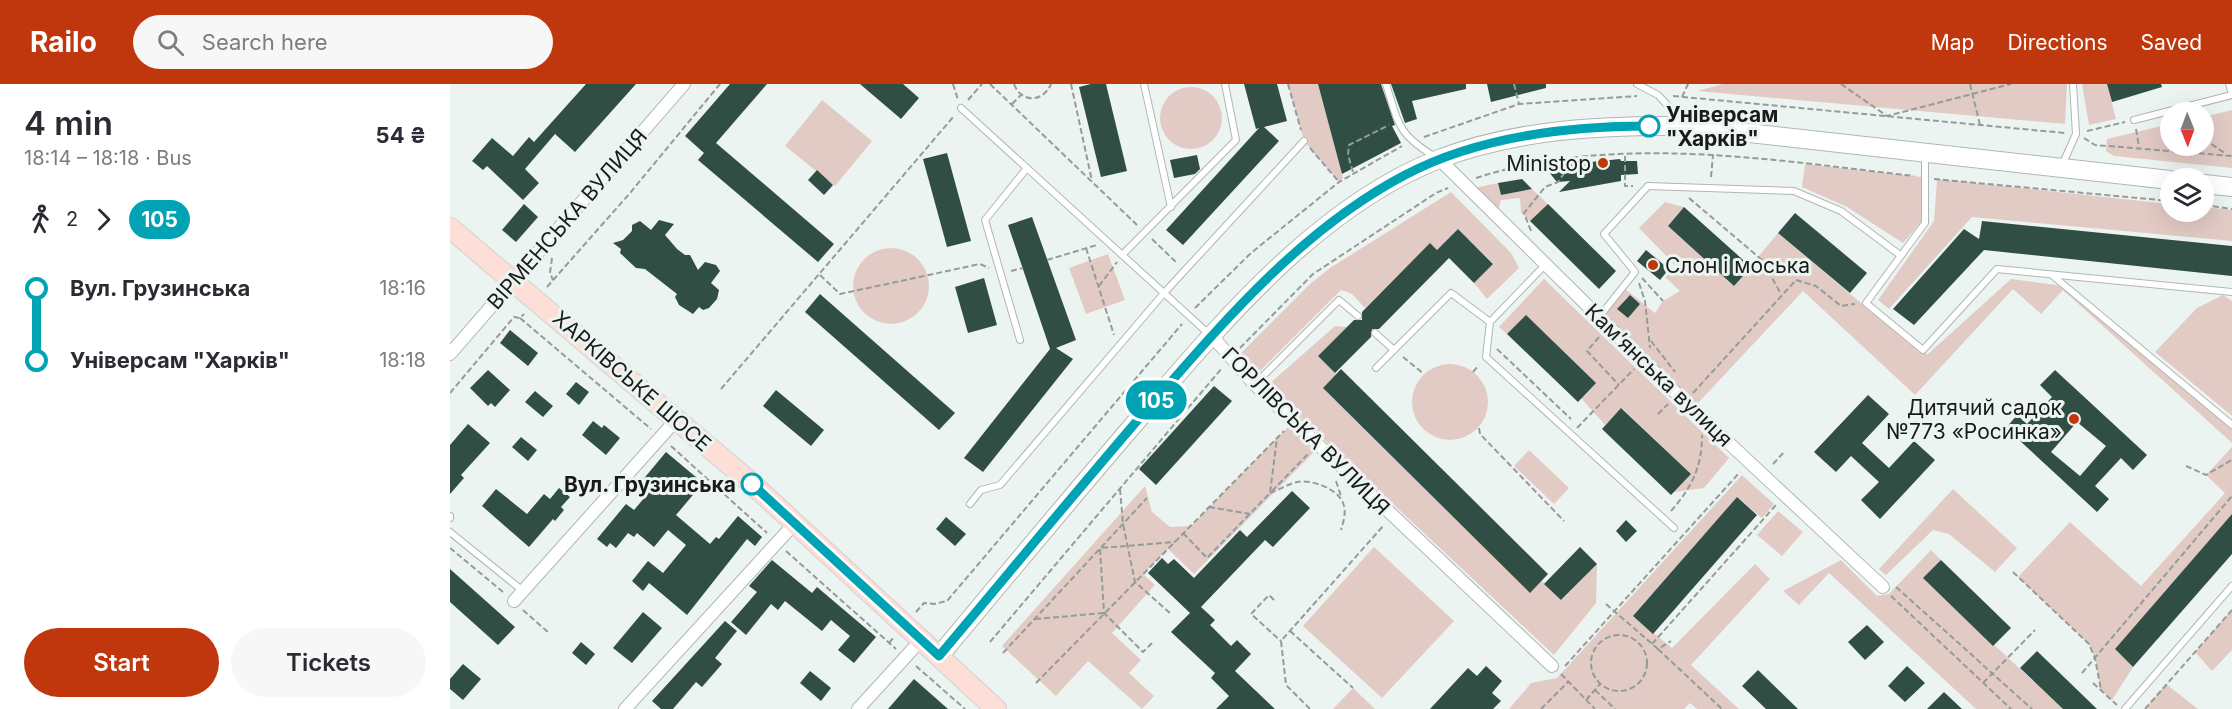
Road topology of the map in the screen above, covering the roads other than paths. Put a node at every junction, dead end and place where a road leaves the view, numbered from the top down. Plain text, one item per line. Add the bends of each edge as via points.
1 (684, 84) edge
2 (1144, 84) edge
3 (1225, 84) edge
4 (1386, 84) edge
5 (1636, 84) edge
6 (2073, 84) edge
7 (2229, 84) edge
8 (2232, 94) edge
9 (961, 108) road end
10 (2134, 120) road end
11 (1686, 126) junction
12 (1304, 141) dead end
13 (1925, 153) junction
14 (1439, 159) junction
15 (1027, 168) junction
16 (2060, 168) junction
17 (2160, 179) edge
18 (2214, 185) edge
19 (2232, 187) edge
20 (1171, 207) junction
21 (450, 228) edge
22 (1122, 255) junction
23 (1900, 255) junction
24 (1545, 265) junction
25 (2052, 275) junction
26 (514, 281) junction
27 (1164, 292) junction
28 (2232, 292) edge
29 (1358, 316) dead end
30 (1599, 317) junction
31 (1490, 322) junction
32 (1375, 333) dead end
33 (1210, 335) junction
34 (1020, 340) dead end
35 (1394, 350) junction
36 (450, 354) edge
37 (1376, 368) dead end
38 (1255, 385) junction
39 (676, 420) junction
40 (2232, 425) edge
41 (970, 504) dead end
42 (795, 524) junction
43 (1674, 528) dead end
44 (450, 532) edge
45 (2232, 586) edge
46 (1882, 587) road end
47 (523, 591) junction
48 (514, 601) road end
49 (921, 639) junction
50 (939, 656) junction
51 (1556, 669) road end
52 (626, 709) edge
53 (858, 709) edge
54 (996, 709) edge
55 (2123, 709) edge

1 - 26 street, ВІРМЕНСЬКА ВУЛИЦЯ
2 - 20 lane
3 - 20 lane via 1236,140
4 - 14 lane via 1400,126 1411,141
5 - 11 lane via 1658,95
6 - 16 lane via 2076,134
7 - 8 lane
8 - 10 lane
9 - 15 lane, ГОРЛІВСЬКА ВУЛИЦЯ
11 - 13 street
11 - 14 street via 1557,132 1495,143
12 - 27 lane
13 - 16 street
13 - 23 lane via 1925,223
14 - 24 street, Камʼянська вулиця
14 - 33 street via 1371,194 1324,229
15 - 22 lane, ГОРЛІВСЬКА ВУЛИЦЯ
15 - 34 lane via 985,220
16 - 17 street
18 - 19 street
20 - 22 lane
21 - 26 main road, ХАРКІВСЬКЕ ШОСЕ
22 - 27 lane, ГОРЛІВСЬКА ВУЛИЦЯ
23 - 25 lane via 1866,303 1923,350 1998,269
23 - 30 lane via 1841,211 1794,191 1648,186 1604,234 1636,272
24 - 30 street, Камʼянська вулиця
24 - 31 lane
25 - 28 lane
25 - 40 lane
26 - 36 street, ВІРМЕНСЬКА ВУЛИЦЯ
26 - 39 main road, ХАРКІВСЬКЕ ШОСЕ
27 - 33 lane, ГОРЛІВСЬКА ВУЛИЦЯ
27 - 41 lane via 1000,485 981,490
29 - 38 lane via 1339,300
30 - 46 street, Камʼянська вулиця via 1647,355 1685,402
31 - 35 lane via 1451,293
31 - 43 lane via 1486,357
32 - 35 lane
33 - 38 street, ГОРЛІВСЬКА ВУЛИЦЯ
33 - 50 street
35 - 37 lane
38 - 51 street, ГОРЛІВСЬКА ВУЛИЦЯ
39 - 42 main road, ХАРКІВСЬКЕ ШОСЕ
39 - 47 street
42 - 49 main road, ХАРКІВСЬКЕ ШОСЕ
42 - 52 street
44 - 47 lane
45 - 55 lane
47 - 48 street
49 - 50 main road, ХАРКІВСЬКЕ ШОСЕ
49 - 53 street
50 - 54 main road, ХАРКІВСЬКЕ ШОСЕ

